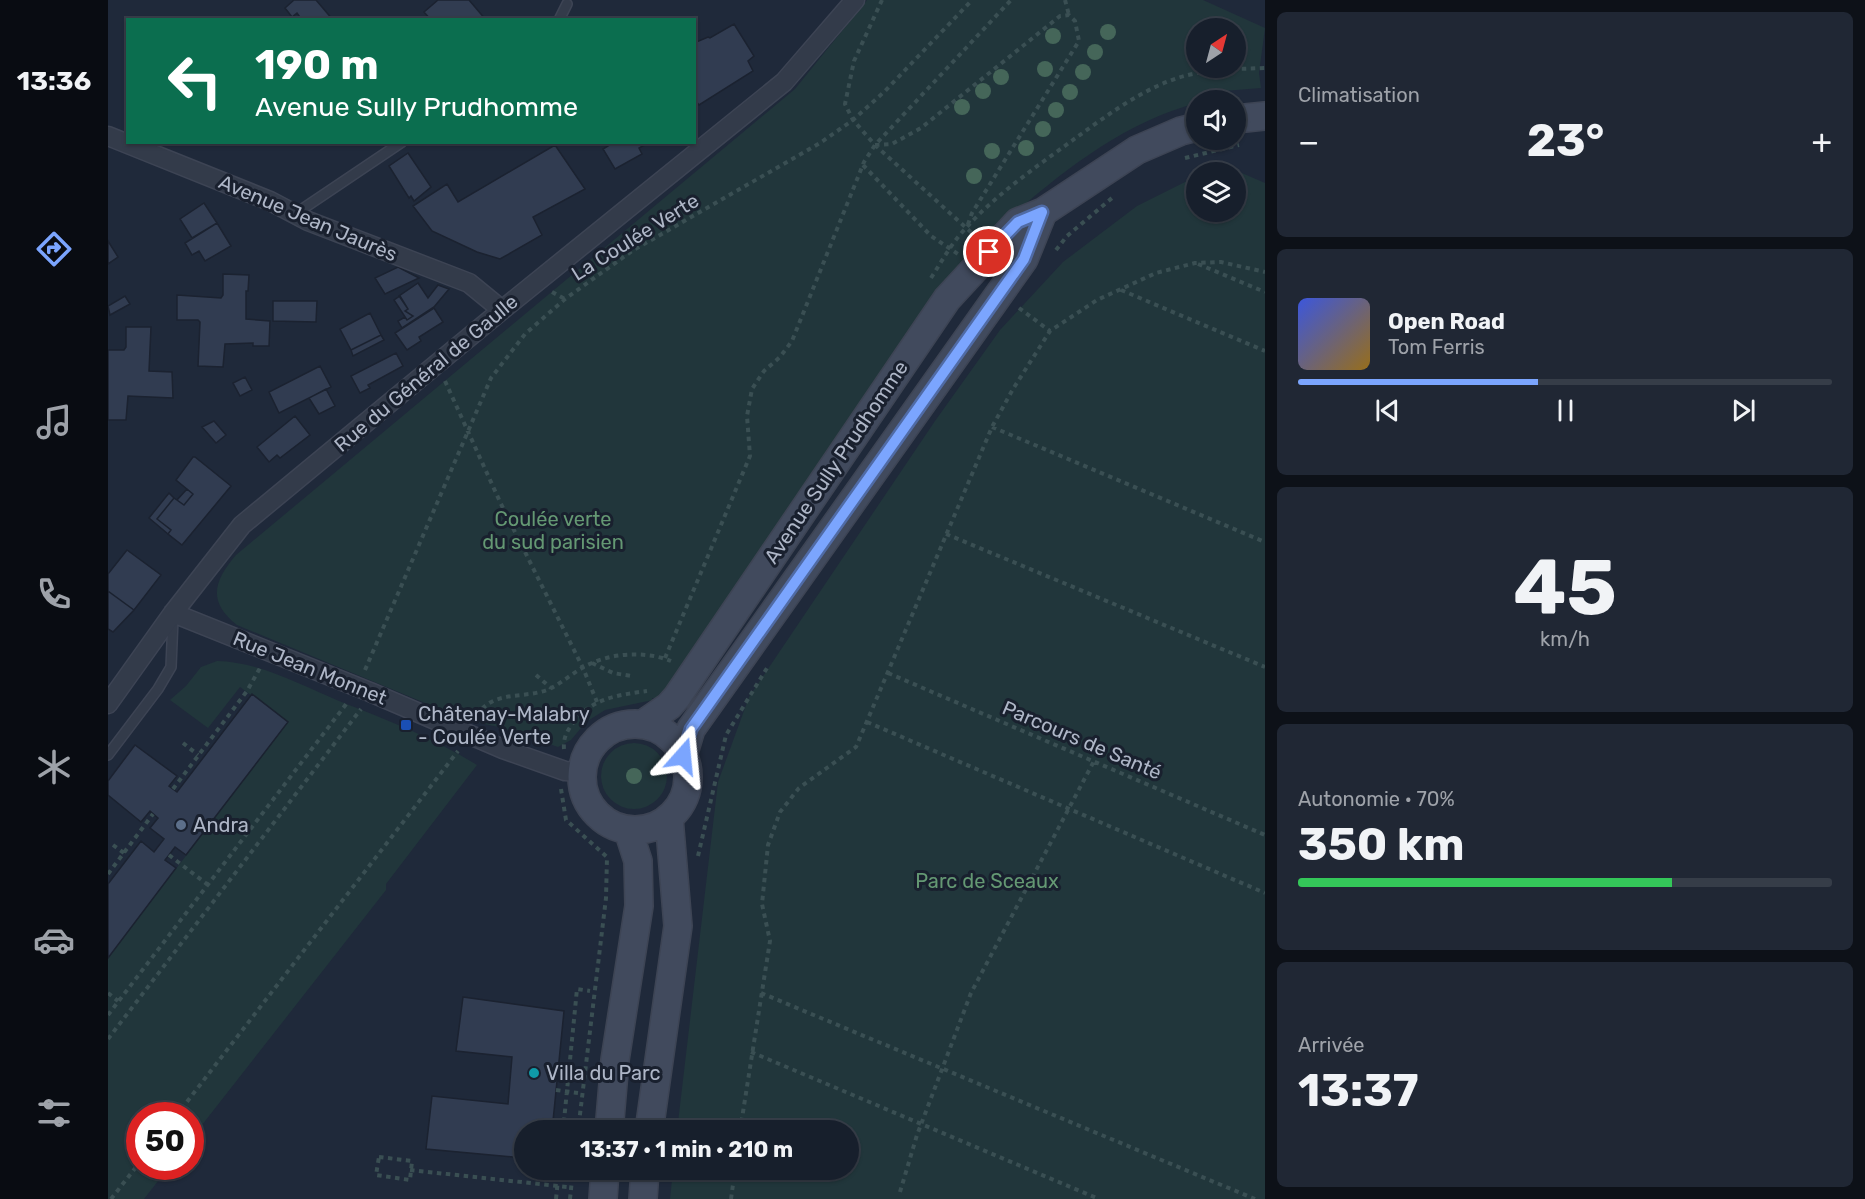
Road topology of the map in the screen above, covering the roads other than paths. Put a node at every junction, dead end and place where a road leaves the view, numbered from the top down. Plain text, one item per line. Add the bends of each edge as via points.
1 (855, 0) edge
2 (567, 4) dead end
3 (560, 18) edge
4 (1265, 116) edge
5 (1246, 127) edge
6 (1186, 129) edge
7 (108, 136) edge
8 (126, 143) edge
9 (129, 144) edge
10 (399, 144) edge
11 (1042, 212) junction
12 (295, 214) junction
13 (502, 310) junction
14 (173, 613) junction
15 (108, 704) edge
16 (643, 724) junction
17 (108, 755) edge
18 (683, 756) junction
19 (582, 772) junction
20 (669, 818) junction
21 (628, 830) junction
22 (610, 1120) edge
23 (650, 1120) edge
24 (604, 1180) edge
25 (644, 1180) edge
26 (603, 1199) edge
27 (643, 1199) edge

1 - 13 street, Rue du Général de Gaulle via 784,82
2 - 3 lane
4 - 5 main road
6 - 11 main road, Avenue Sully Prudhomme via 1137,150
7 - 8 street, Avenue Jean Jaurès
9 - 12 street, Avenue Jean Jaurès
10 - 12 lane
11 - 16 main road, Avenue Sully Prudhomme via 1018,222 947,299 677,697
11 - 18 main road, Avenue Sully Prudhomme via 1024,259 691,729
12 - 13 street, Avenue Jean Jaurès via 469,283
13 - 14 street, Rue du Général de Gaulle via 242,525
14 - 15 street, Rue du Général de Gaulle
14 - 17 lane via 171,667
14 - 19 street, Rue Jean Monnet via 503,750 565,771
16 - 18 main road via 667,735
16 - 19 main road via 607,732 590,749
18 - 20 main road via 687,784 683,799
19 - 21 main road via 582,789 588,803 605,820
20 - 21 main road via 643,830
20 - 23 main road via 678,926
21 - 22 main road via 638,861 639,906 615,1060
24 - 26 main road
25 - 27 main road

